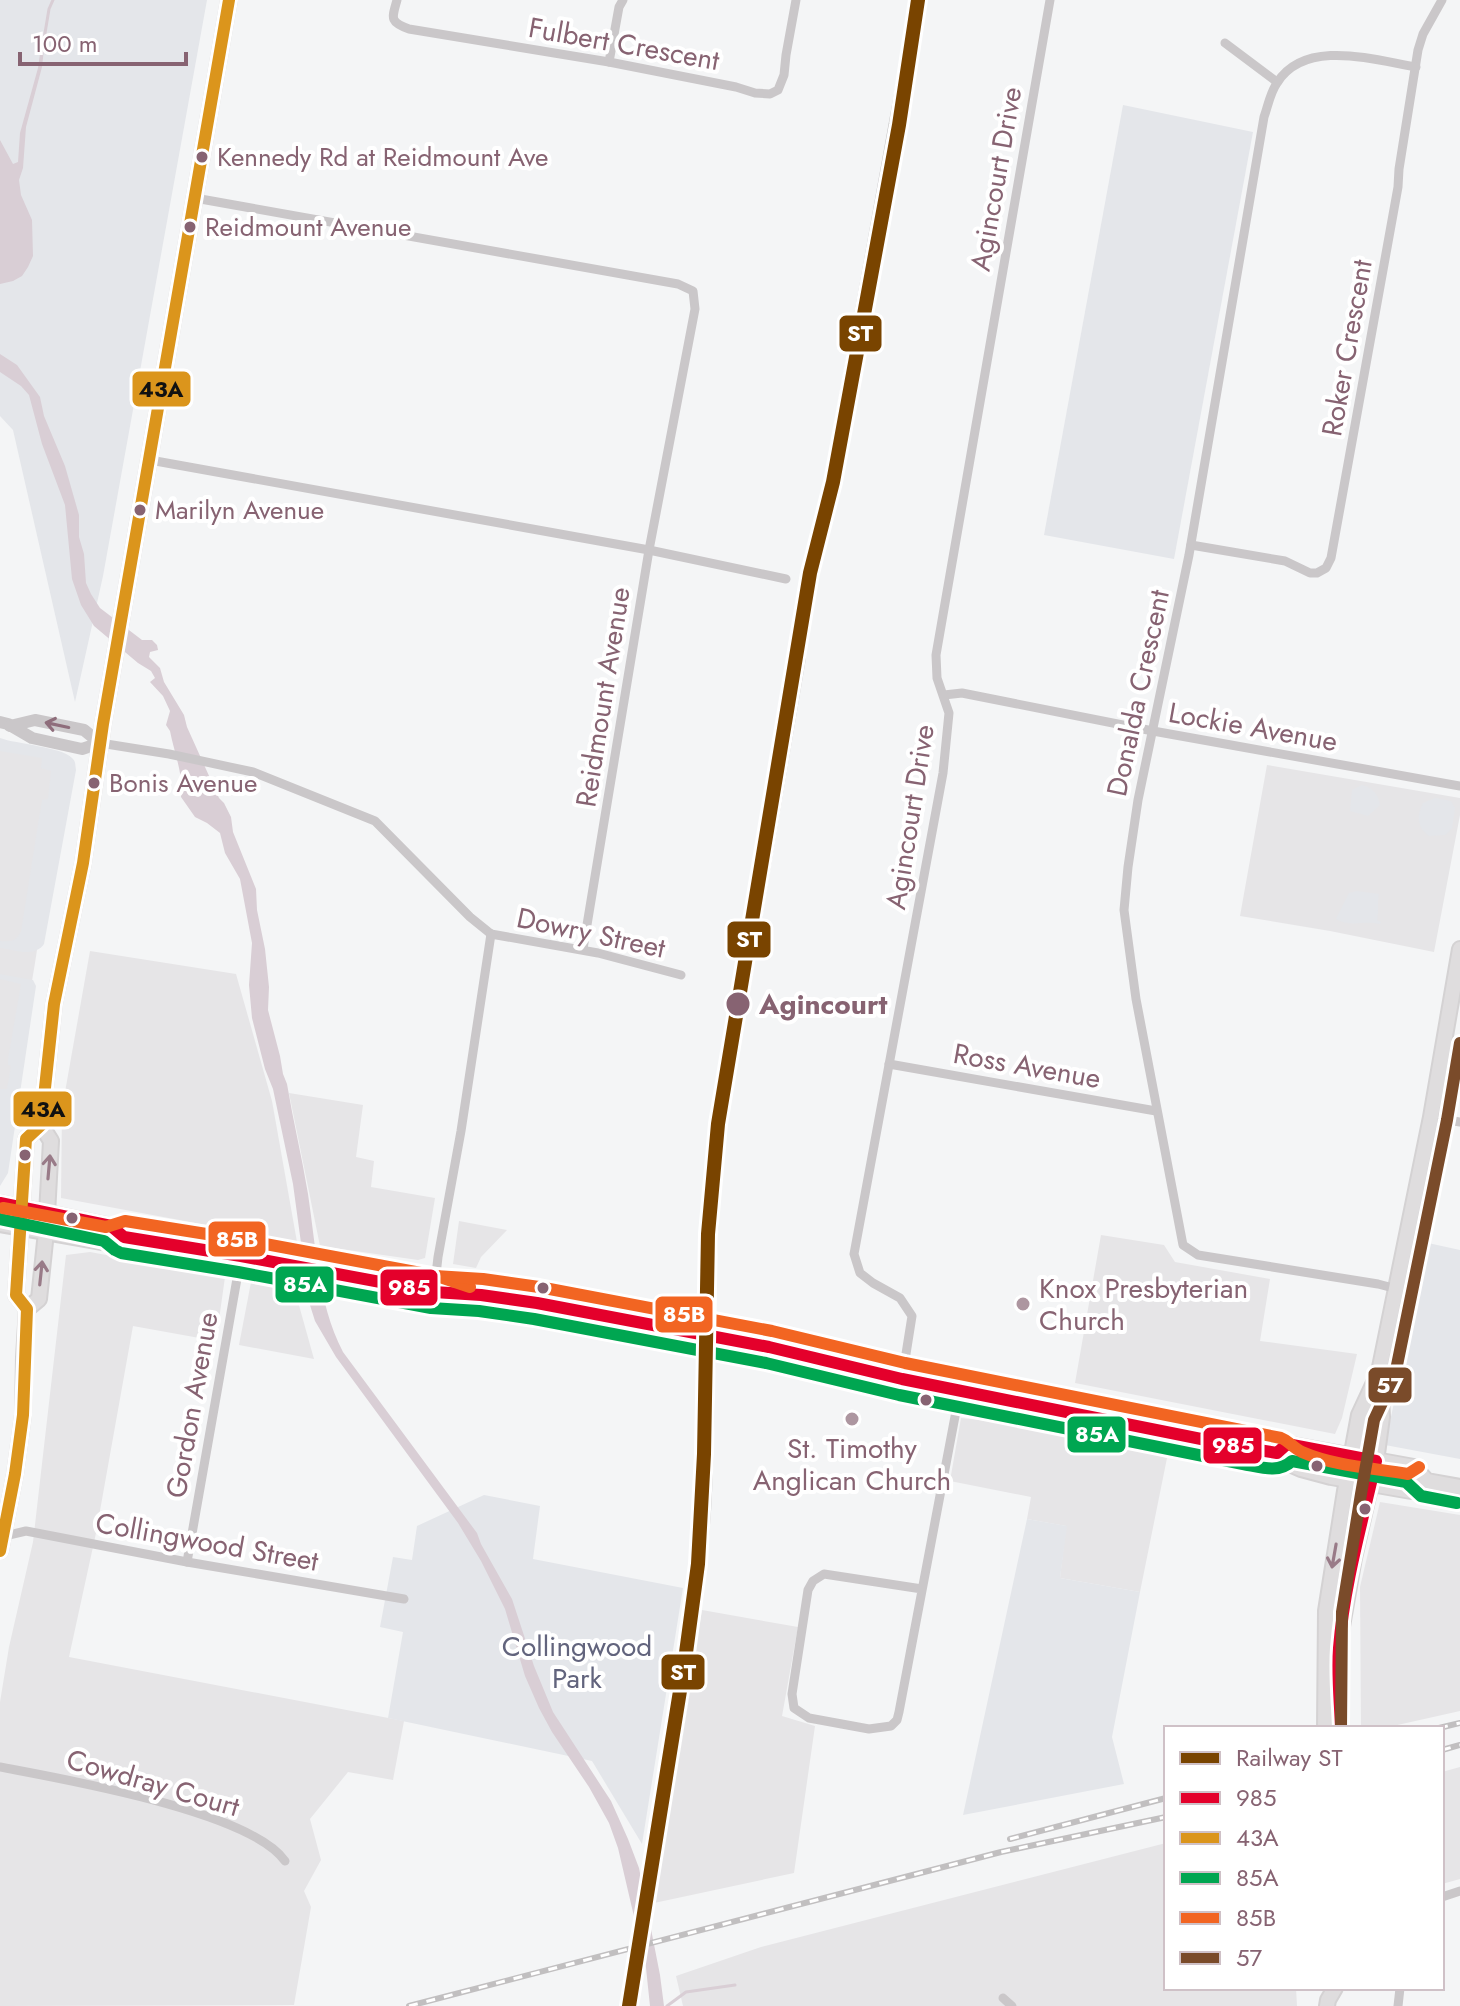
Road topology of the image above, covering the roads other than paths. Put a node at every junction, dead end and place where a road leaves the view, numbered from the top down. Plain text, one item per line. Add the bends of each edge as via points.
1 (229, 0) edge
2 (397, 0) edge
3 (623, 0) edge
4 (796, 0) edge
5 (1050, 0) edge
6 (1442, 0) edge
7 (1225, 43) dead end
8 (609, 62) junction
9 (1416, 67) junction
10 (1277, 82) junction
11 (195, 198) junction
12 (150, 460) junction
13 (1191, 545) junction
14 (649, 550) junction
15 (786, 579) dead end
16 (944, 695) junction
17 (5, 724) edge
18 (1153, 731) junction
19 (100, 743) junction
20 (1460, 786) edge
21 (491, 934) junction
22 (583, 949) junction
23 (1460, 949) edge
24 (681, 975) dead end
25 (889, 1064) junction
26 (1156, 1111) junction
27 (1431, 1117) junction
28 (1460, 1122) edge
29 (41, 1125) junction
30 (0, 1203) edge
31 (22, 1208) junction
32 (47, 1213) junction
33 (0, 1224) edge
34 (21, 1228) junction
35 (46, 1232) junction
36 (124, 1237) junction
37 (241, 1256) junction
38 (1397, 1289) junction
39 (434, 1292) junction
40 (27, 1309) junction
41 (1379, 1372) junction
42 (902, 1379) junction
43 (960, 1390) junction
44 (1277, 1453) junction
45 (1352, 1456) junction
46 (1376, 1461) junction
47 (1347, 1480) junction
48 (1427, 1481) junction
49 (1371, 1485) junction
50 (1460, 1487) edge
51 (1, 1542) edge
52 (187, 1562) junction
53 (922, 1589) junction
54 (404, 1599) dead end
55 (1325, 1726) edge
56 (1341, 1726) edge
57 (0, 1767) edge
58 (285, 1861) dead end
59 (1003, 1998) dead end
60 (1012, 2006) edge

1 - 11 main road
2 - 8 street, Fulbert Crescent via 394,21 409,29
3 - 8 street
4 - 8 street, Fulbert Crescent via 784,75 778,90 770,94
5 - 16 street, Agincourt Drive via 936,655
6 - 9 street, Roker Crescent via 1423,34
7 - 10 street
9 - 10 street via 1315,56
9 - 13 street, Roker Crescent via 1331,558 1326,568 1310,573 1285,561
10 - 13 street, Donalda Crescent via 1264,117
11 - 12 main road
11 - 14 street, Reidmount Avenue via 678,284 693,291 695,309
12 - 14 street
12 - 19 main road
13 - 18 street, Donalda Crescent
14 - 15 street
14 - 22 street, Reidmount Avenue
16 - 18 street, Lockie Avenue via 962,693
16 - 25 street, Agincourt Drive via 949,713 943,773
17 - 19 street via 35,720 84,730
18 - 20 street, Lockie Avenue
18 - 26 street, Donalda Crescent via 1124,910
19 - 21 street via 253,772 375,821
19 - 29 main road via 83,863 54,1004
21 - 22 street, Dowry Street
21 - 39 street
22 - 24 street, Dowry Street
23 - 27 main road
25 - 26 street, Ross Avenue
25 - 42 street, Agincourt Drive via 854,1254 860,1273 900,1298 912,1316
26 - 38 street, Donalda Crescent via 1187,1249
27 - 28 street
27 - 38 main road
29 - 31 main road via 26,1139
32 -> 29 main road via 51,1141
30 - 31 main road
31 - 32 main road
31 - 34 main road
32 - 35 main road
32 - 36 main road via 111,1226
33 - 34 main road
34 - 35 main road
34 - 40 main road via 16,1295
35 - 36 main road via 107,1243
40 -> 35 main road via 39,1299
36 - 37 main road
37 - 39 main road
37 - 52 street, Gordon Avenue
38 - 41 main road
39 - 42 main road via 537,1303 769,1347
40 - 51 main road via 23,1415
41 - 45 main road via 1359,1415
41 - 46 main road via 1382,1417
42 - 43 main road
43 - 44 main road
43 - 53 street
44 - 45 main road via 1287,1444
44 - 47 main road via 1301,1469
45 - 46 main road
45 - 47 main road
46 - 48 main road via 1414,1467
46 - 49 main road
47 - 49 main road
47 -> 55 main road via 1326,1611
48 - 49 main road via 1411,1491
48 - 50 main road
49 - 56 main road via 1341,1632
51 - 52 street, Collingwood Street via 28,1531
52 - 54 street, Collingwood Street
53 - 53 street via 824,1574 813,1581 792,1694 797,1712 869,1729 891,1726 899,1712
57 - 58 street, Cowdray Court via 119,1791 205,1816 266,1843
59 - 60 street

